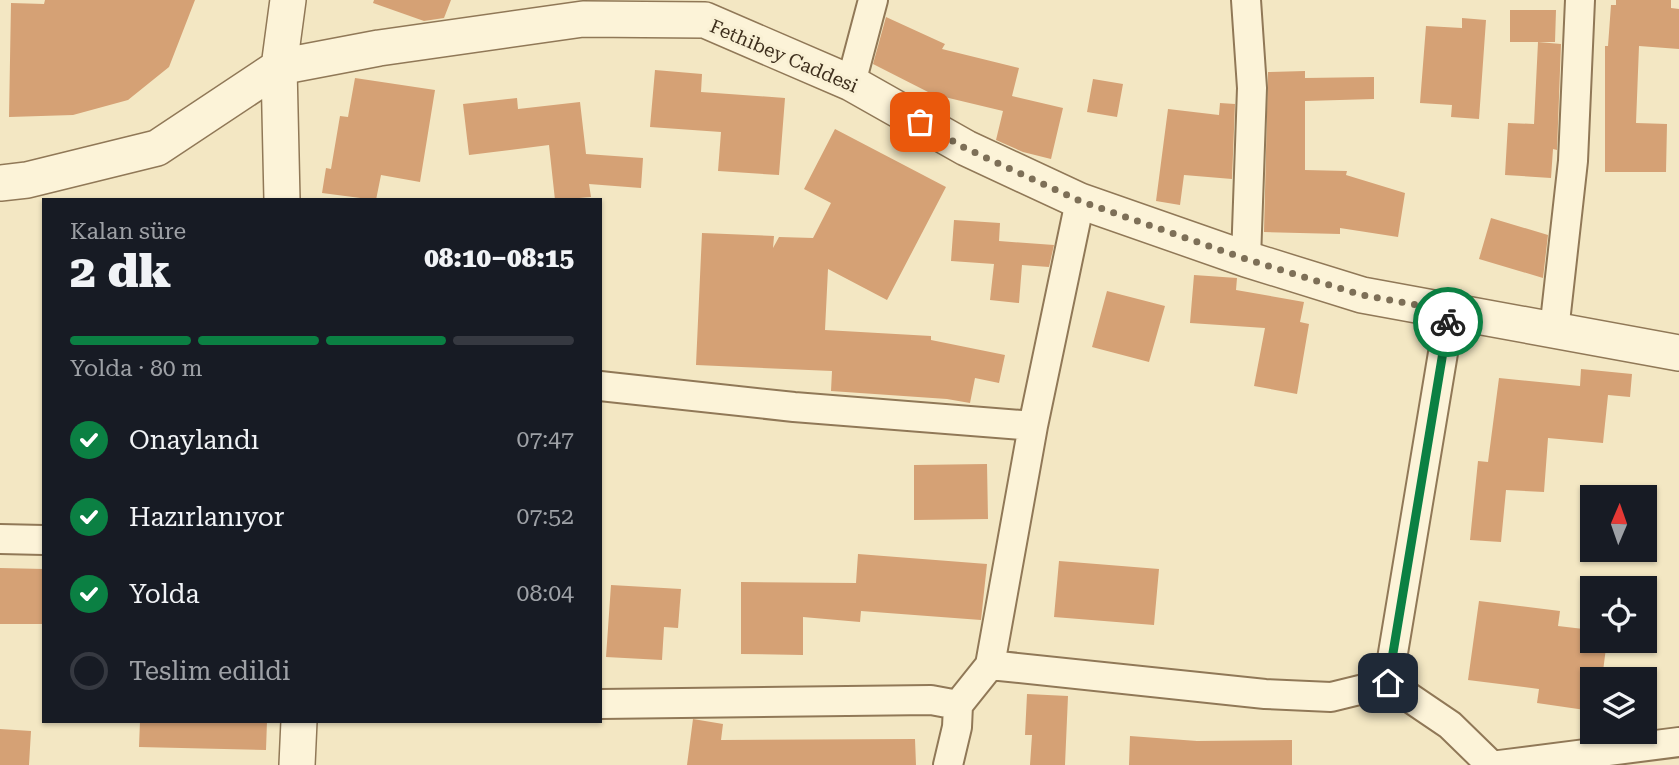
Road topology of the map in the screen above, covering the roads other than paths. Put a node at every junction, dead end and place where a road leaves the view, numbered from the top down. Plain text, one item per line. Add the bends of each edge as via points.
1 (288, 0) edge
2 (873, 0) edge
3 (1246, 0) edge
4 (1580, 0) edge
5 (279, 67) junction
6 (851, 83) junction
7 (24, 188) edge
8 (282, 198) edge
9 (1080, 201) junction
10 (1246, 259) junction
11 (1450, 311) junction
12 (1554, 331) junction
13 (1679, 353) edge
14 (602, 386) edge
15 (1033, 426) junction
16 (0, 539) edge
17 (42, 540) edge
18 (990, 665) junction
19 (1388, 683) junction
20 (602, 704) edge
21 (958, 705) junction
22 (299, 723) edge
23 (1679, 742) edge
24 (297, 765) edge
25 (948, 765) edge
26 (1492, 765) edge
27 (1499, 765) edge

1 - 5 street
2 - 6 street
3 - 10 street via 1252,88
4 - 12 street via 1573,161
5 - 6 street, Fethibey Caddesi via 583,19 705,20
5 - 7 street, Fethibey Caddesi via 156,148
5 - 8 street
6 - 9 street, Fethibey Caddesi via 965,148
9 - 10 street, Fethibey Caddesi
9 - 15 street
10 - 11 street, Fethibey Caddesi via 1362,295
11 - 12 street, Fethibey Caddesi
11 - 19 street
12 - 13 street, Fethibey Caddesi
14 - 15 street
15 - 18 street
16 - 17 street
18 - 19 street via 1265,694 1331,696
18 - 21 street
19 - 26 street via 1450,725
20 - 21 street via 931,700
21 - 25 street
22 - 24 street
23 - 27 street

